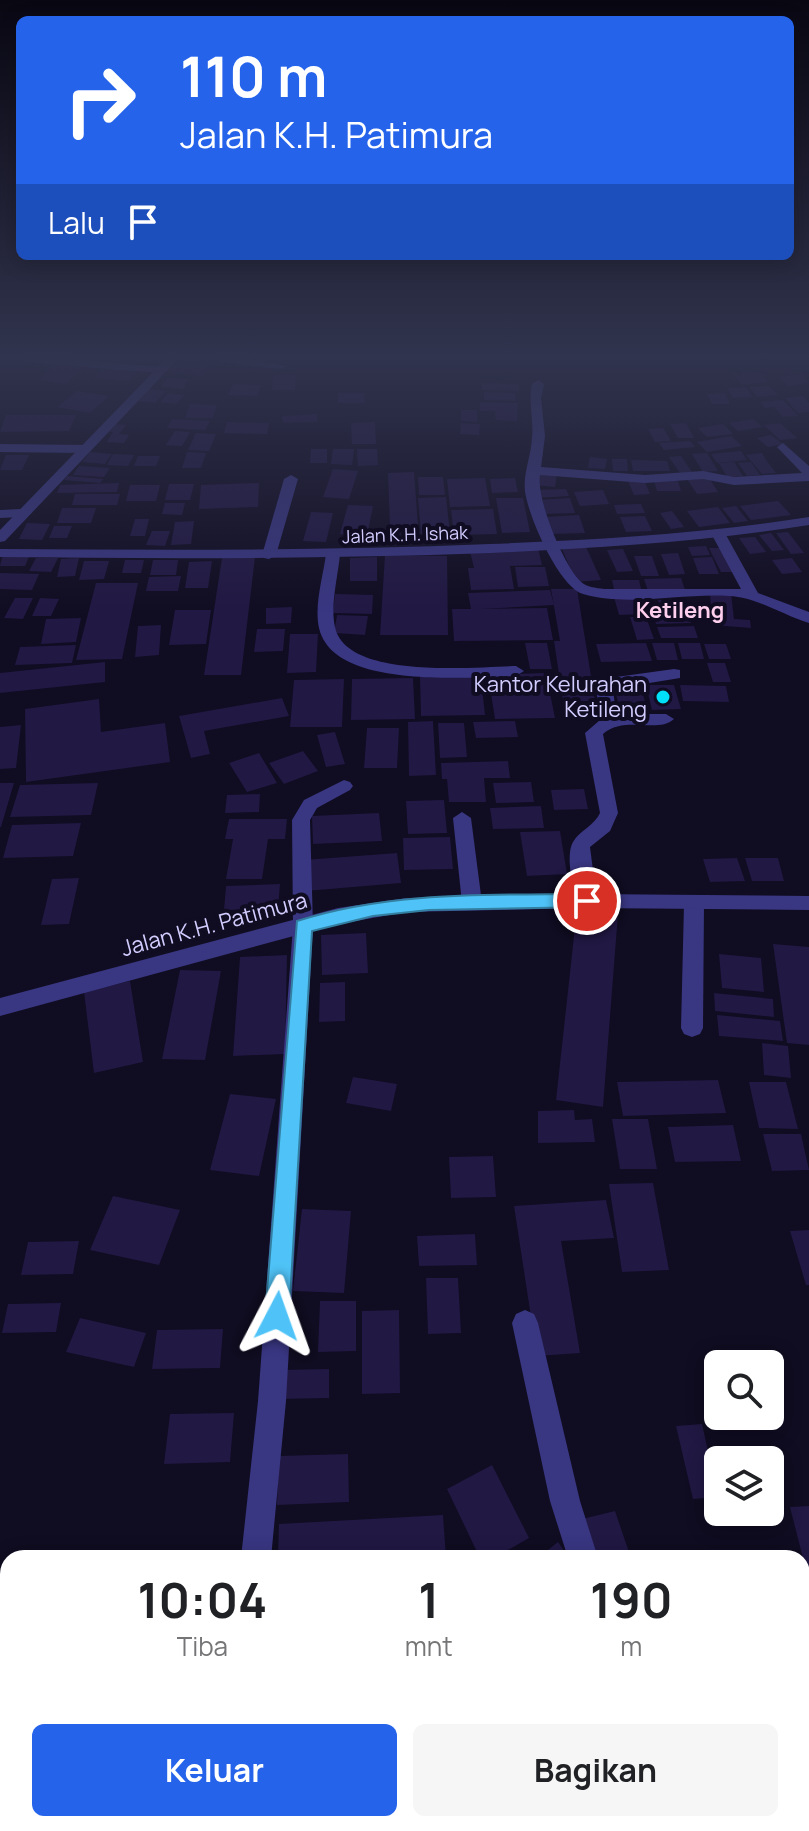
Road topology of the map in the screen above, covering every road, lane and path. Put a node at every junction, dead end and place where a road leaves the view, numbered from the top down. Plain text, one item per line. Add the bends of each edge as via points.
1 (88, 444) edge
2 (537, 444) edge
3 (783, 447) dead end
4 (0, 448) edge
5 (84, 449) junction
6 (532, 470) junction
7 (809, 475) edge
8 (291, 479) dead end
9 (21, 513) junction
10 (0, 514) edge
11 (809, 521) edge
12 (719, 535) junction
13 (0, 538) edge
14 (552, 545) junction
15 (0, 553) edge
16 (333, 554) junction
17 (269, 555) junction
18 (752, 596) junction
19 (809, 618) edge
20 (516, 671) dead end
21 (674, 674) dead end
22 (666, 719) dead end
23 (609, 721) junction
24 (344, 786) dead end
25 (462, 818) dead end
26 (587, 901) junction
27 (472, 903) junction
28 (809, 903) edge
29 (694, 904) junction
30 (303, 926) junction
31 (0, 1007) edge
32 (692, 1028) dead end
33 (525, 1323) dead end
34 (257, 1550) edge
35 (580, 1550) edge

1 - 5 street
2 - 6 street
3 - 7 street
4 - 5 street
5 - 9 street
6 - 7 street via 645,479 703,475 734,481
6 - 14 street via 534,501
8 - 17 street
9 - 10 street
9 - 13 street
11 - 12 street, Jalan K.H. Ishak
12 - 14 street, Jalan K.H. Ishak
12 - 18 street
14 - 16 street, Jalan K.H. Ishak
14 - 18 street via 573,583 592,592 717,591
15 - 17 street, Jalan K.H. Ishak
16 - 17 street, Jalan K.H. Ishak
16 - 20 street via 327,629 338,649 370,667
18 - 19 street
21 - 23 street via 604,687
22 - 23 street
23 - 26 street via 594,733 608,820 581,844 579,854
24 - 30 street via 310,804 301,820
25 - 27 street
26 - 27 street, Jalan K.H. Patimura
26 - 29 street, Jalan K.H. Patimura
27 - 30 street, Jalan K.H. Patimura via 384,908
28 - 29 street, Jalan K.H. Patimura
29 - 32 street
30 - 31 street, Jalan K.H. Patimura
30 - 34 street via 272,1401
33 - 35 street

